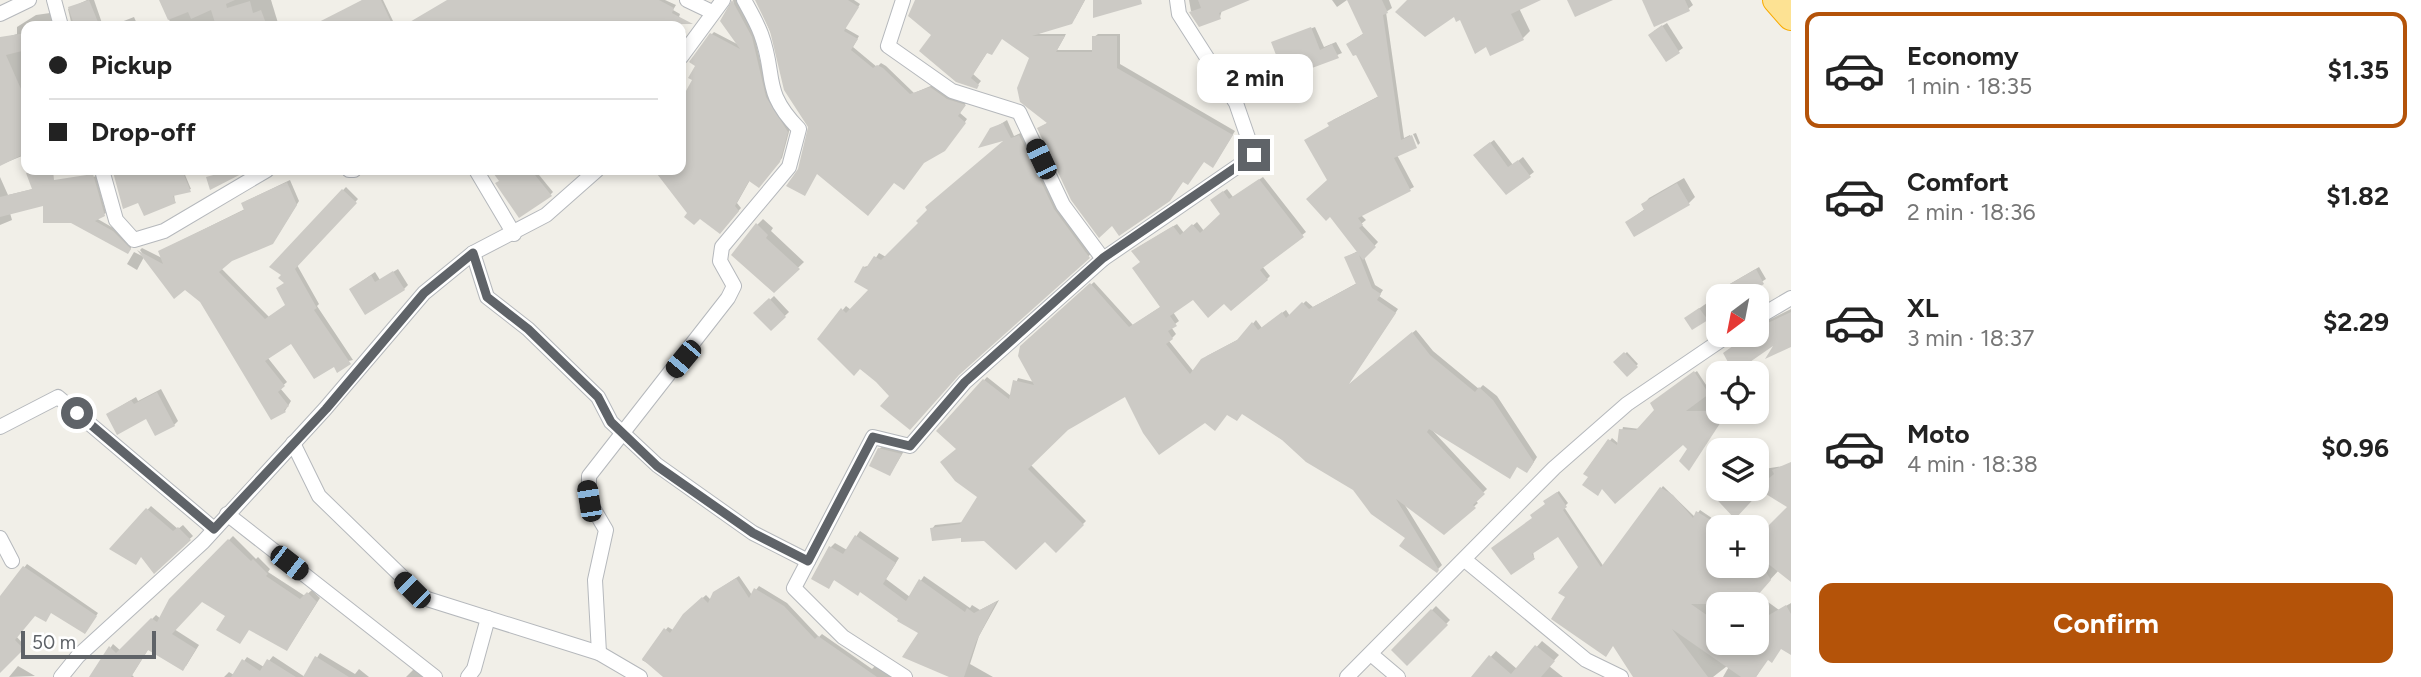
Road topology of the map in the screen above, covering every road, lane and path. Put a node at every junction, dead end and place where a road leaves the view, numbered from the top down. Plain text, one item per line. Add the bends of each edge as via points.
1 (29, 0) edge
2 (54, 0) edge
3 (687, 0) edge
4 (723, 0) edge
5 (744, 0) edge
6 (903, 0) edge
7 (1177, 0) edge
8 (1776, 0) edge
9 (712, 12) junction
10 (0, 14) edge
11 (1791, 18) edge
12 (60, 21) edge
13 (686, 50) edge
14 (103, 175) edge
15 (259, 175) edge
16 (479, 175) edge
17 (591, 175) edge
18 (514, 234) junction
19 (473, 253) junction
20 (1103, 258) junction
21 (1791, 298) edge
22 (1769, 311) edge
23 (1711, 347) edge
24 (0, 427) edge
25 (621, 432) junction
26 (293, 443) junction
27 (227, 514) junction
28 (214, 529) junction
29 (0, 538) edge
30 (1465, 560) junction
31 (12, 561) dead end
32 (808, 561) junction
33 (488, 618) junction
34 (599, 653) junction
35 (1372, 655) junction
36 (61, 677) edge
37 (435, 677) edge
38 (468, 677) edge
39 (639, 677) edge
40 (905, 677) edge
41 (1347, 677) edge
42 (1398, 677) edge
43 (1620, 677) edge

1 - 10 street
2 - 12 street
3 - 9 street
4 - 9 street
5 - 25 street via 762,36 773,95 799,129 793,153 778,183 722,247 720,261 734,286 727,298
6 - 20 street via 888,46 952,91 1019,112 1063,205
7 - 20 street via 1179,13 1236,103 1254,155
8 - 11 highway
9 - 13 street
14 - 15 street via 116,220 134,240 164,231
16 - 18 street
17 - 18 street via 546,215
18 - 19 street
19 - 25 street via 487,297 528,329 598,397
19 - 26 street via 424,293
20 - 32 street via 965,382 910,446 873,437
21 - 22 street
23 - 30 street via 1627,404 1554,468
24 - 28 street via 58,397
25 - 32 street via 657,466 753,533
25 - 34 street via 589,476 587,486 589,501 606,530 595,580
26 - 27 street
26 - 33 street via 319,496 412,590 433,603
27 - 28 street
27 - 37 street
28 - 36 street
29 - 31 street
30 - 35 street
30 - 43 street via 1587,660
32 - 40 street via 794,588 843,637
33 - 34 street
33 - 38 street
34 - 39 street
35 - 41 street
35 - 42 street

